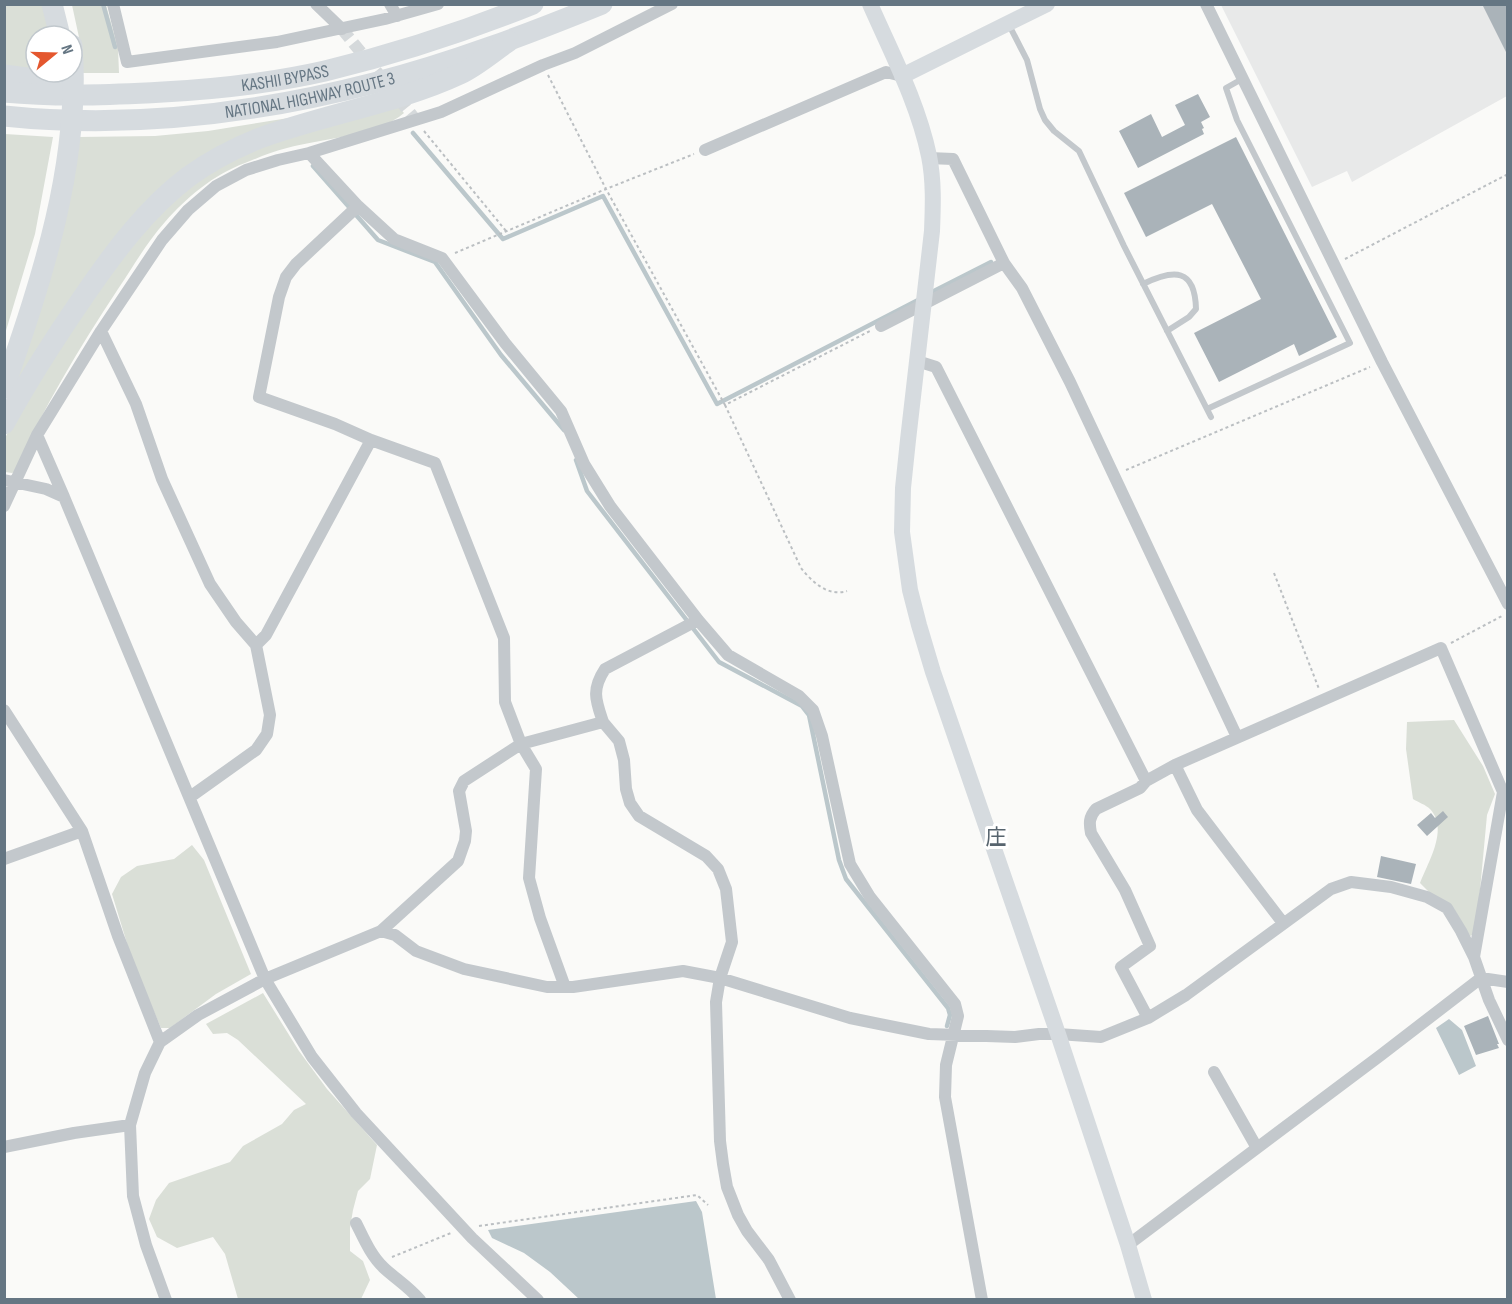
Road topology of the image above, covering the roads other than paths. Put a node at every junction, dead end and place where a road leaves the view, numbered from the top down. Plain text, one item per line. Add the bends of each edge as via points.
1 (52, 4) edge
2 (64, 4) edge
3 (113, 4) edge
4 (316, 4) edge
5 (390, 4) edge
6 (438, 4) edge
7 (533, 4) edge
8 (602, 4) edge
9 (672, 4) edge
10 (870, 4) edge
11 (1047, 4) edge
12 (1206, 4) edge
13 (397, 16) junction
14 (57, 24) edge
15 (68, 24) edge
16 (1009, 24) junction
17 (342, 29) junction
18 (509, 41) junction
19 (374, 59) joint
20 (4, 75) edge
21 (902, 76) junction
22 (1243, 79) junction
23 (67, 84) edge
24 (194, 90) junction
25 (4, 92) edge
26 (4, 116) edge
27 (65, 139) junction
28 (705, 150) road end
29 (309, 153) junction
30 (929, 158) junction
31 (357, 206) junction
32 (1004, 263) junction
33 (1143, 284) junction
34 (924, 303) junction
35 (881, 326) road end
36 (101, 331) junction
37 (1167, 331) junction
38 (4, 353) edge
39 (917, 361) junction
40 (4, 388) edge
41 (1207, 409) junction
42 (1211, 417) dead end
43 (4, 424) edge
44 (38, 435) junction
45 (371, 440) junction
46 (10, 482) edge
47 (64, 497) junction
48 (4, 506) edge
49 (1508, 604) edge
50 (698, 620) junction
51 (256, 645) junction
52 (4, 710) edge
53 (603, 722) junction
54 (1237, 737) junction
55 (521, 744) junction
56 (1174, 765) junction
57 (1146, 781) junction
58 (190, 798) junction
59 (82, 831) junction
60 (4, 859) edge
61 (1283, 923) junction
62 (381, 931) junction
63 (1474, 957) junction
64 (720, 978) junction
65 (1481, 978) junction
66 (265, 979) junction
67 (1508, 982) edge
68 (565, 987) junction
69 (1148, 1018) junction
70 (953, 1034) junction
71 (1058, 1034) junction
72 (1508, 1040) edge
73 (160, 1041) junction
74 (1214, 1072) dead end
75 (130, 1125) junction
76 (4, 1148) edge
77 (1257, 1148) junction
78 (356, 1223) dead end
79 (1128, 1245) junction
80 (166, 1299) edge
81 (420, 1299) edge
82 (538, 1299) edge
83 (790, 1299) edge
84 (982, 1299) edge
85 (1144, 1299) edge

1 - 14 highway
2 - 15 highway
3 - 17 street via 127,62
4 - 17 street
5 - 13 street
6 - 13 street
7 - 19 highway, NATIONAL HIGHWAY ROUTE 3
8 - 18 highway, NATIONAL HIGHWAY ROUTE 3
9 - 29 street via 575,53 441,112
10 - 21 street
11 - 16 street
12 - 22 street
13 - 17 street
16 - 21 street
16 - 33 lane via 1028,60 1045,120 1078,151
18 - 26 highway, NATIONAL HIGHWAY ROUTE 3 via 377,83 227,113 94,120
18 - 43 highway via 461,74 260,138 189,177 141,221 107,263 57,335
19 - 24 highway, KASHII BYPASS via 279,80
20 - 24 highway via 48,82 105,82
21 - 28 street via 886,72
21 - 30 street via 921,124
22 - 41 lane via 1226,88 1237,120 1350,343
22 - 49 street via 1382,362
23 - 27 highway
24 - 25 highway via 96,96
27 - 38 highway
27 - 40 highway via 51,236
29 - 31 street
29 - 36 street via 246,170 216,186 162,240
30 - 32 street via 953,159
30 - 34 street via 932,231
31 - 45 street via 286,277 259,397
31 - 50 street via 394,239 442,258 561,411 584,464 610,506
32 - 34 street
32 - 54 street via 1022,288 1064,371
33 - 37 lane
33 - 37 lane via 1173,273 1182,275 1196,293 1196,309
34 - 35 street
34 - 39 street
36 - 44 street
36 - 51 street via 136,404 162,479 210,584
37 - 41 lane
39 - 57 street via 936,367
39 - 71 street via 903,488 902,532 910,590 937,683
41 - 42 lane
44 - 46 street
44 - 47 street
45 - 51 street via 266,635
45 - 55 street via 435,463 504,638 505,702
46 - 47 street
46 - 48 street
47 - 58 street
50 - 53 street via 605,669 595,699
50 - 70 street via 728,655 799,696 813,710 850,864 870,897 955,1004 958,1016
51 - 58 street via 270,716 267,734 256,750
52 - 59 street
53 - 55 street
53 - 64 street via 619,741 626,789 639,816 706,856 718,869 726,889 732,942
54 - 56 street
54 - 63 street via 1440,648 1503,792
55 - 62 street via 464,781 459,791 466,831 458,861
55 - 68 street via 536,769 529,878
56 - 57 street
56 - 61 street via 1197,810
57 - 69 street via 1140,788 1096,809 1089,823 1090,833 1125,890 1150,946 1121,966
58 - 66 street
59 - 60 street
59 - 73 street
61 - 63 street via 1331,889 1351,882 1391,887 1427,897 1447,908
61 - 69 street via 1186,995
62 - 66 street
62 - 68 street via 395,935 416,951 464,969 547,987
63 - 65 street
64 - 68 street via 683,971
64 - 70 street via 850,1018 929,1034
64 - 83 street via 716,1002 720,1141 727,1187 747,1232 769,1260
65 - 67 street
65 - 72 street
65 - 77 street
66 - 73 street via 198,1015
66 - 82 street via 312,1057 356,1113 463,1228
69 - 71 street via 1101,1037
70 - 71 street
70 - 84 street via 946,1065 945,1097
71 - 79 street
73 - 75 street via 145,1073
74 - 77 street
75 - 76 street
75 - 80 street via 133,1196
77 - 79 street
78 - 81 street via 379,1263
79 - 85 street

